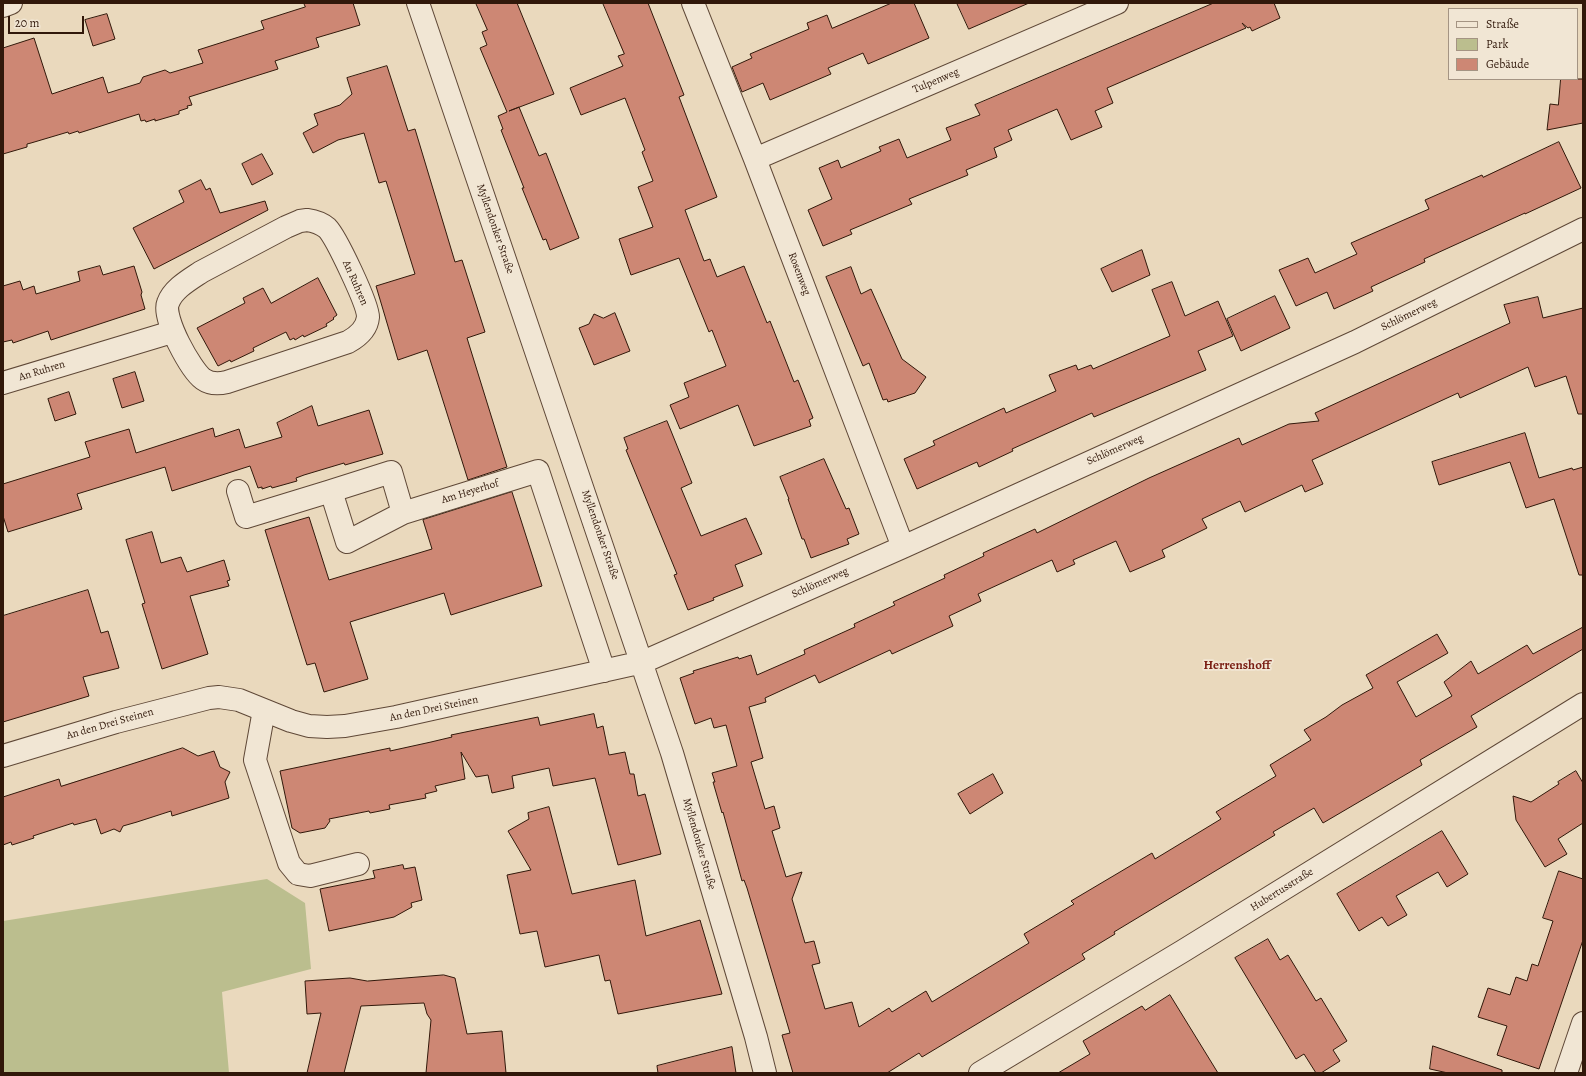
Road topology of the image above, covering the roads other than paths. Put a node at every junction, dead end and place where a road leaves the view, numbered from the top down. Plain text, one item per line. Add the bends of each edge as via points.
1 (11, 3) edge
2 (418, 3) edge
3 (693, 3) edge
4 (1117, 3) edge
5 (3, 6) edge
6 (755, 159) junction
7 (1583, 229) edge
8 (172, 332) junction
9 (3, 383) edge
10 (331, 490) junction
11 (238, 491) dead end
12 (403, 513) junction
13 (903, 547) junction
14 (643, 662) junction
15 (604, 671) junction
16 (1583, 704) edge
17 (264, 710) junction
18 (3, 756) edge
19 (358, 864) dead end
20 (1583, 1023) edge
21 (765, 1073) edge
22 (980, 1073) edge
23 (1566, 1073) edge

1 - 5 street
2 - 14 street, Myllendonker Straße
3 - 6 street, Rosenweg
4 - 6 street, Tulpenweg
6 - 13 street, Rosenweg
7 - 13 street, Schlömerweg via 1355,342
8 - 8 street, An Ruhren via 167,304 182,286 201,272 279,230 307,220 326,227 331,233 364,301 368,316 361,334 348,342 221,383 210,382 199,375
8 - 9 street, An Ruhren
10 - 11 street via 246,517
10 - 12 street via 391,472
10 - 12 street, Am Heyerhof via 347,542
12 - 15 street, Am Heyerhof via 538,471
13 - 14 street, Schlömerweg
14 - 15 street, An den Drei Steinen
14 - 21 street, Myllendonker Straße via 678,771
15 - 17 street, An den Drei Steinen via 344,726 309,726
16 - 22 street, Hubertusstraße
17 - 18 street, An den Drei Steinen via 229,698 199,699
17 - 19 street via 255,760 289,864 298,874 310,876
20 - 23 street

